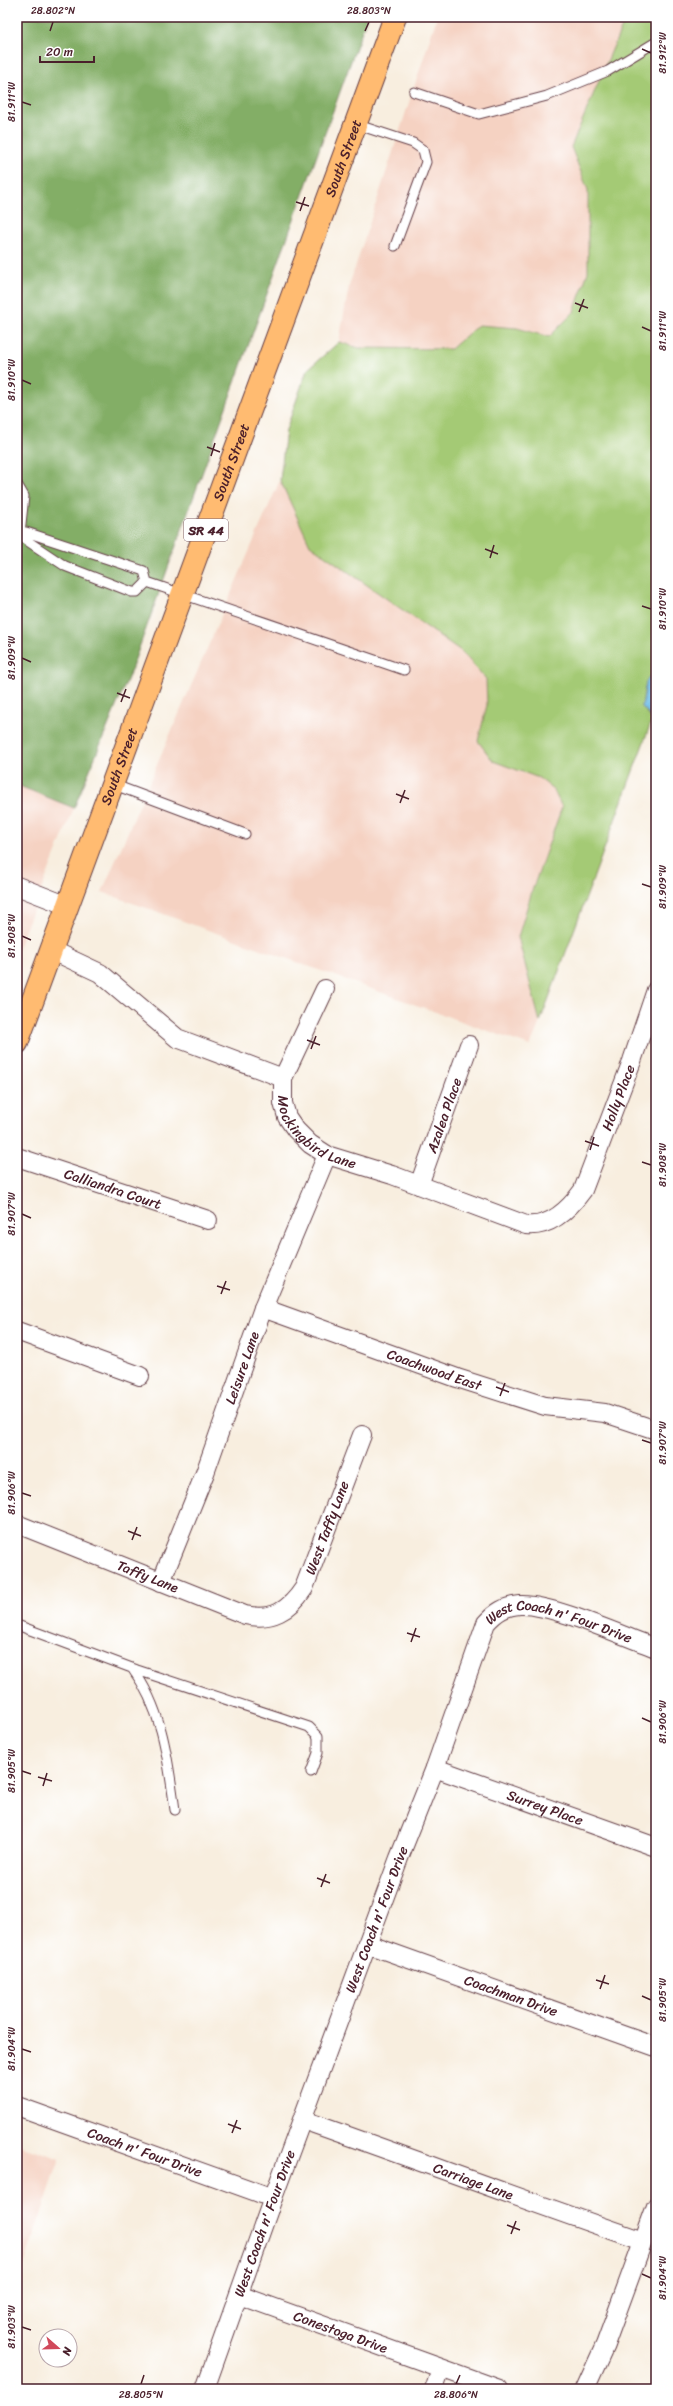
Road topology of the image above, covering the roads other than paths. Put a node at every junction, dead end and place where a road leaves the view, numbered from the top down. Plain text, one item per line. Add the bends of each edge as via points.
1 (395, 17) edge
2 (656, 42) edge
3 (414, 92) dead end
4 (355, 124) junction
5 (395, 246) dead end
6 (17, 484) edge
7 (18, 533) edge
8 (147, 582) junction
9 (182, 595) junction
10 (404, 670) dead end
11 (112, 784) junction
12 (245, 834) dead end
13 (17, 886) edge
14 (68, 906) junction
15 (51, 950) junction
16 (325, 989) dead end
17 (656, 990) edge
18 (17, 1043) edge
19 (469, 1045) dead end
20 (283, 1078) junction
21 (327, 1155) junction
22 (17, 1157) edge
23 (419, 1185) junction
24 (208, 1220) dead end
25 (533, 1226) joint
26 (263, 1308) junction
27 (17, 1330) edge
28 (140, 1376) dead end
29 (656, 1430) edge
30 (362, 1435) dead end
31 (17, 1524) edge
32 (161, 1582) junction
33 (281, 1613) joint
34 (17, 1625) edge
35 (656, 1648) edge
36 (132, 1668) junction
37 (435, 1768) junction
38 (311, 1772) dead end
39 (175, 1810) dead end
40 (656, 1847) edge
41 (367, 1944) junction
42 (656, 2047) edge
43 (17, 2106) edge
44 (303, 2120) junction
45 (273, 2198) junction
46 (656, 2206) edge
47 (643, 2241) junction
48 (239, 2295) junction
49 (441, 2369) junction
50 (205, 2389) edge
51 (434, 2389) edge
52 (498, 2389) edge
53 (585, 2389) edge

1 - 4 main road, South Street / SR 44
2 - 3 lane via 608,71 547,96 479,114
4 - 5 lane via 413,143 422,150 426,162
4 - 9 main road, South Street / SR 44
6 - 7 lane via 24,496
7 - 8 lane via 26,532 144,571
7 - 8 lane via 65,566 132,592 137,592
8 - 9 lane
9 - 10 lane
9 - 11 main road, South Street / SR 44
11 - 12 lane
11 - 14 main road, South Street / SR 44
13 - 14 street
14 - 15 main road, South Street / SR 44
15 - 18 main road, South Street / SR 44
15 - 20 street, Mockingbird Lane via 100,973 177,1038
16 - 20 street
17 - 25 street, Holly Place via 583,1190 571,1207 556,1218
19 - 23 street, Azalea Place
20 - 21 street, Mockingbird Lane via 282,1103 287,1117 310,1144
21 - 23 street, Mockingbird Lane
21 - 26 street, Leisure Lane
22 - 24 street, Calliandra Court
23 - 25 street, Mockingbird Lane
26 - 29 street, Coachwood East via 456,1378 545,1406 605,1413
26 - 32 street, Leisure Lane via 205,1474
27 - 28 street
30 - 33 street, West Taffy Lane via 304,1588 295,1601
31 - 32 street, Taffy Lane
32 - 33 street, Taffy Lane via 245,1615 261,1617
34 - 36 lane
35 - 37 street, West Coach n' Four Drive via 546,1608 521,1604 504,1608 486,1623
36 - 38 lane via 309,1727 318,1736 318,1753
36 - 39 lane via 154,1707 168,1764
37 - 40 street, Surrey Place
37 - 41 street, West Coach n' Four Drive
41 - 42 street, Coachman Drive
41 - 44 street, West Coach n' Four Drive
43 - 45 street, Coach n' Four Drive
44 - 45 street, West Coach n' Four Drive
44 - 47 street, Carriage Lane via 512,2197
45 - 48 street, West Coach n' Four Drive
46 - 47 street
47 - 53 street
48 - 49 street, Conestoga Drive
48 - 50 street, West Coach n' Four Drive
49 - 51 street
49 - 52 street, Conestoga Drive

